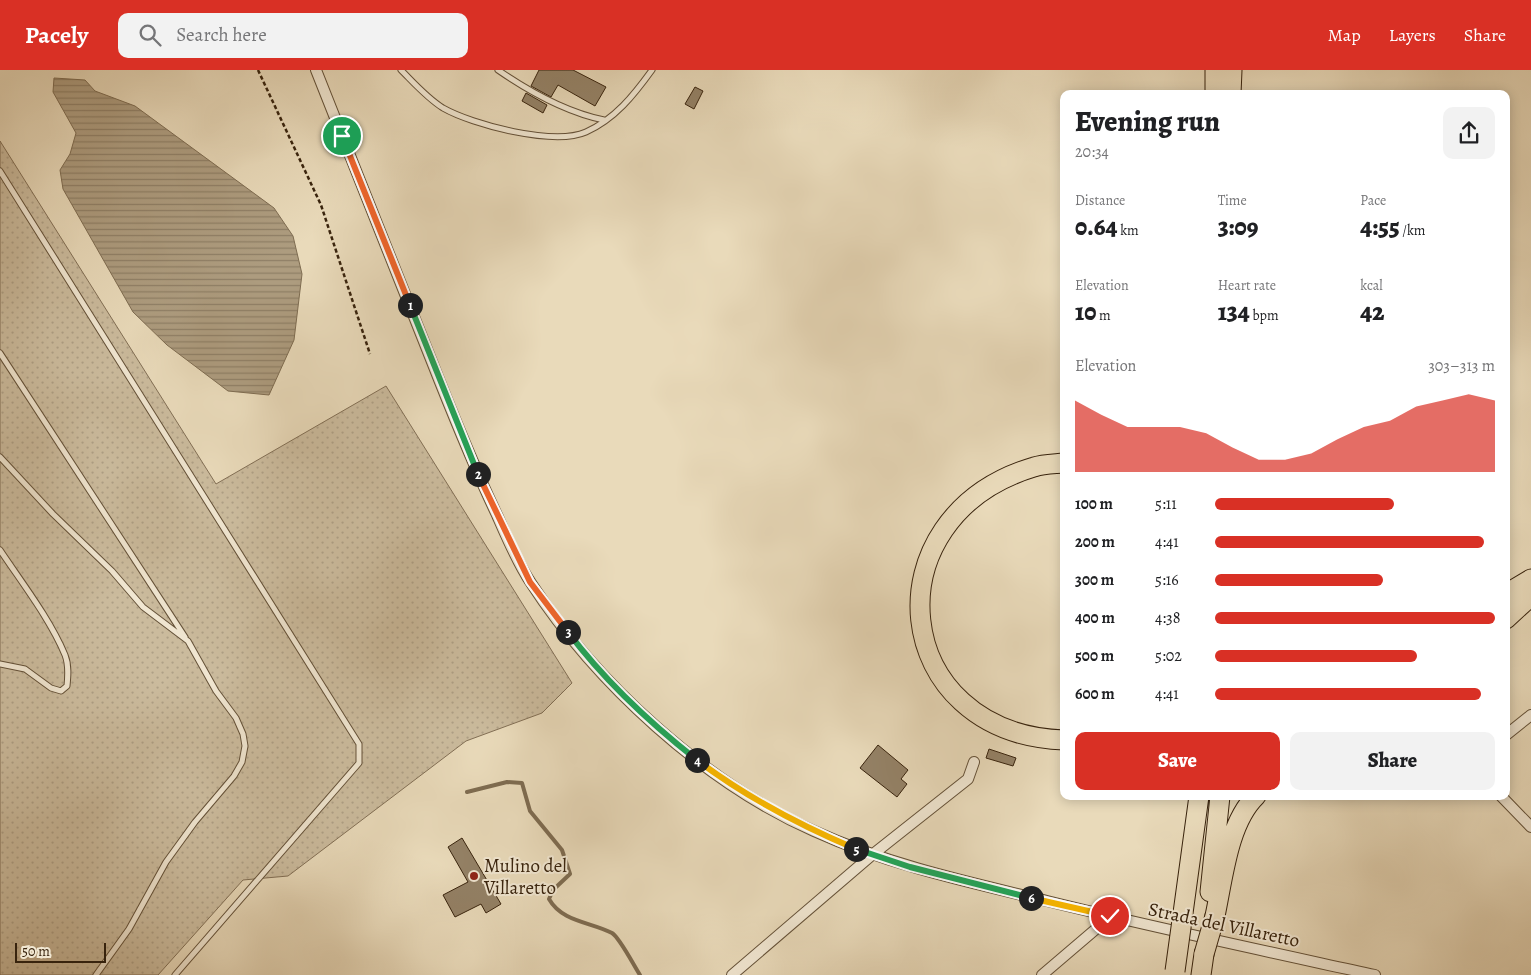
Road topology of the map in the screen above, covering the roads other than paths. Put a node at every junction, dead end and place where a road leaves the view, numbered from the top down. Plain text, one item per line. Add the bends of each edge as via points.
1 (316, 70) edge
2 (401, 70) edge
3 (498, 70) edge
4 (652, 70) edge
5 (1215, 70) edge
6 (1232, 70) edge
7 (1215, 90) edge
8 (1232, 90) edge
9 (604, 120) junction
10 (0, 171) edge
11 (0, 352) edge
12 (0, 457) edge
13 (1060, 464) edge
14 (1060, 477) edge
15 (977, 496) junction
16 (0, 550) edge
17 (1531, 579) edge
18 (1510, 592) edge
19 (1531, 596) edge
20 (1510, 616) edge
21 (188, 641) junction
22 (0, 664) edge
23 (1531, 715) edge
24 (1510, 732) edge
25 (1060, 740) edge
26 (974, 762) dead end
27 (1198, 800) edge
28 (1220, 800) edge
29 (1253, 800) edge
30 (1505, 800) edge
31 (1531, 827) edge
32 (872, 855) junction
33 (1110, 916) junction
34 (1212, 916) junction
35 (1175, 973) edge
36 (96, 975) edge
37 (174, 975) edge
38 (732, 975) edge
39 (1042, 975) edge
40 (1201, 975) edge
41 (1375, 975) edge

1 - 32 street, Strada del Villaretto via 473,464 530,582 579,647 654,726 716,774 757,800 811,830
2 - 9 lane via 426,96 476,122 529,134 561,137 588,131
3 - 9 lane via 556,104
4 - 9 lane via 628,102
5 - 7 highway
6 - 8 highway
10 - 37 lane via 359,744 359,764
11 - 21 lane
12 - 21 lane via 106,565 142,607
13 - 15 highway via 1035,466 989,486
14 - 15 highway via 1026,479
15 - 25 highway via 960,507 928,554 920,613 930,658 954,695 984,719 1018,735
16 - 22 lane via 42,612 66,656 67,686 61,690 51,688 25,669
17 - 18 highway
19 - 20 highway
21 - 36 lane via 216,691 236,718 245,746 242,762 166,862 130,929
23 - 24 street
26 - 32 street via 968,779
27 - 35 highway, bridge
28 - 34 highway
29 - 34 highway via 1242,815 1230,848
30 - 31 street
32 - 33 street, Strada del Villaretto via 949,878
32 - 38 street
33 - 39 street
33 - 41 street, Strada del Villaretto
34 - 40 highway, bridge

